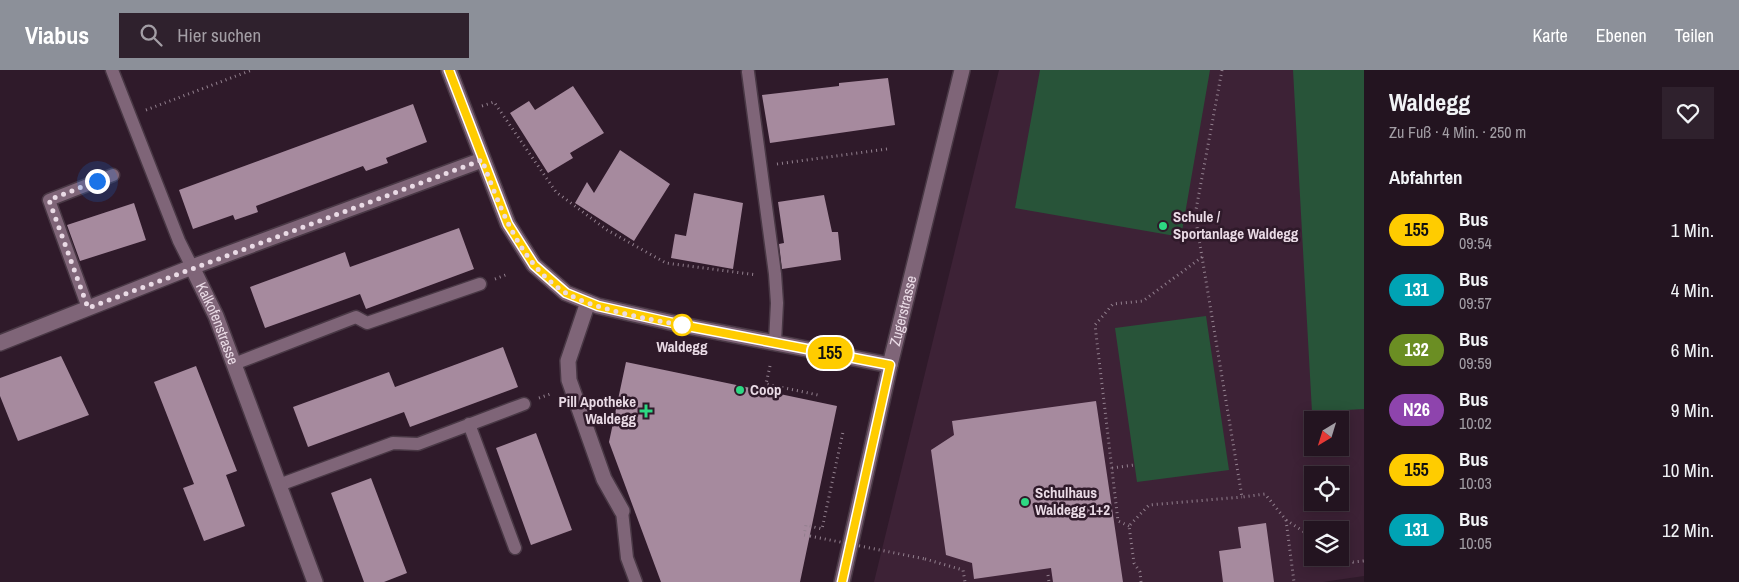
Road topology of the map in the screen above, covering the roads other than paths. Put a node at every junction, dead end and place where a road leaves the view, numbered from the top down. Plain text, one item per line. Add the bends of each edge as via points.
1 (112, 70) edge
2 (448, 70) edge
3 (962, 70) edge
4 (748, 72) dead end
5 (482, 160) junction
6 (113, 175) dead end
7 (192, 267) junction
8 (480, 284) dead end
9 (588, 302) junction
10 (88, 308) junction
11 (775, 342) junction
12 (0, 343) edge
13 (234, 364) junction
14 (890, 365) junction
15 (524, 404) dead end
16 (469, 424) junction
17 (279, 485) junction
18 (622, 511) joint
19 (515, 548) dead end
20 (315, 582) edge
21 (636, 582) edge
22 (842, 582) edge

1 - 7 lane, Kalkofenstrasse
2 - 5 street
3 - 14 street, Zugerstrasse
4 - 11 lane via 775,274
5 - 7 street
5 - 9 street via 508,224 534,265 566,293
6 - 10 lane via 49,200
7 - 10 street
7 - 13 street, Kalkofenstrasse via 216,316
8 - 13 lane via 366,323 356,317
9 - 11 street via 682,325
9 - 18 street via 568,361 569,380 604,479
10 - 12 street
11 - 14 street
13 - 17 street, Kalkofenstrasse
14 - 22 street, Zugerstrasse
15 - 16 lane
16 - 17 lane via 418,444 393,443
16 - 19 lane
17 - 20 street, Kalkofenstrasse
18 - 21 lane via 627,558

